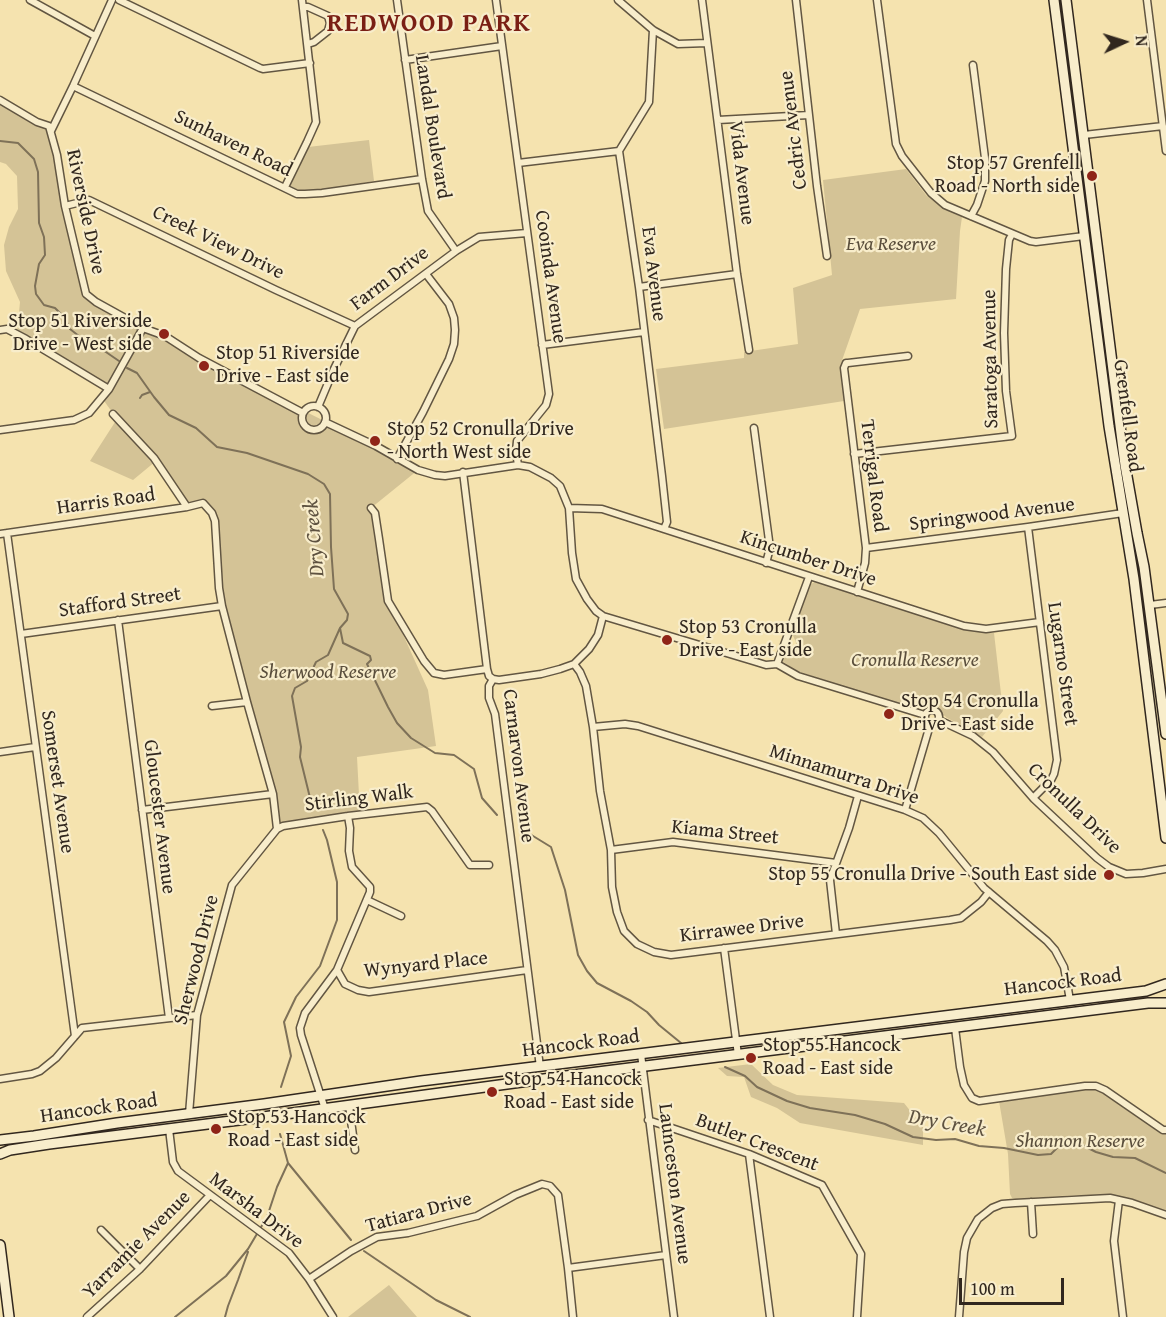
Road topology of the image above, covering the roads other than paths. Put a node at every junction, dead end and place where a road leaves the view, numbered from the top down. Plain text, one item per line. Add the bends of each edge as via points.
1 (30, 0) edge
2 (112, 0) edge
3 (119, 0) edge
4 (397, 0) edge
5 (496, 0) edge
6 (618, 0) edge
7 (702, 0) edge
8 (795, 0) edge
9 (878, 0) edge
10 (1054, 0) edge
11 (1066, 0) edge
12 (1147, 0) edge
13 (302, 4) edge
14 (653, 30) junction
15 (95, 36) junction
16 (707, 43) junction
17 (308, 44) junction
18 (502, 46) junction
19 (405, 60) junction
20 (310, 63) junction
21 (974, 65) dead end
22 (73, 86) junction
23 (0, 100) edge
24 (810, 115) junction
25 (718, 120) junction
26 (1163, 126) junction
27 (51, 130) junction
28 (1084, 135) junction
29 (1071, 137) junction
30 (619, 151) junction
31 (1166, 151) edge
32 (518, 163) junction
33 (422, 179) junction
34 (285, 187) junction
35 (64, 206) junction
36 (971, 216) junction
37 (527, 233) junction
38 (1012, 234) junction
39 (1096, 234) junction
40 (1084, 236) junction
41 (456, 251) junction
42 (827, 256) dead end
43 (426, 274) junction
44 (737, 274) junction
45 (639, 287) junction
46 (355, 326) junction
47 (143, 328) junction
48 (0, 330) edge
49 (644, 332) junction
50 (542, 345) junction
51 (749, 350) dead end
52 (908, 356) dead end
53 (109, 389) junction
54 (318, 407) junction
55 (303, 412) junction
56 (113, 414) dead end
57 (325, 422) junction
58 (754, 428) dead end
59 (0, 430) edge
60 (854, 454) junction
61 (397, 459) junction
62 (518, 465) junction
63 (463, 472) junction
64 (186, 507) junction
65 (371, 508) dead end
66 (569, 508) junction
67 (1123, 513) junction
68 (1028, 527) junction
69 (664, 529) junction
70 (4, 533) edge
71 (866, 548) junction
72 (766, 563) junction
73 (808, 577) junction
74 (857, 592) junction
75 (1166, 603) edge
76 (1150, 605) junction
77 (222, 606) junction
78 (1138, 607) junction
79 (603, 616) junction
80 (118, 620) junction
81 (1040, 622) junction
82 (21, 634) junction
83 (574, 664) junction
84 (777, 664) junction
85 (487, 669) junction
86 (492, 679) junction
87 (247, 702) junction
88 (212, 706) dead end
89 (925, 715) junction
90 (939, 720) junction
91 (930, 725) junction
92 (593, 727) junction
93 (1166, 734) edge
94 (35, 747) junction
95 (0, 752) edge
96 (273, 794) junction
97 (858, 796) junction
98 (1034, 798) junction
99 (142, 810) junction
100 (904, 810) junction
101 (348, 816) junction
102 (277, 829) junction
103 (1166, 838) edge
104 (611, 850) junction
105 (836, 863) junction
106 (489, 865) dead end
107 (1166, 869) edge
108 (989, 892) junction
109 (367, 900) junction
110 (401, 916) dead end
111 (836, 934) junction
112 (724, 948) junction
113 (337, 970) junction
114 (527, 970) junction
115 (1166, 984) edge
116 (1070, 1000) junction
117 (1166, 1003) edge
118 (197, 1015) junction
119 (169, 1018) junction
120 (955, 1028) junction
121 (75, 1036) junction
122 (736, 1042) junction
123 (641, 1054) junction
124 (738, 1055) junction
125 (540, 1067) junction
126 (642, 1067) junction
127 (0, 1079) edge
128 (541, 1080) junction
129 (321, 1096) junction
130 (349, 1106) junction
131 (325, 1109) junction
132 (189, 1114) junction
133 (648, 1120) junction
134 (169, 1129) junction
135 (1166, 1130) edge
136 (0, 1141) edge
137 (355, 1150) dead end
138 (0, 1154) edge
139 (749, 1154) junction
140 (210, 1195) junction
141 (1119, 1200) junction
142 (1031, 1202) junction
143 (1166, 1215) edge
144 (101, 1230) dead end
145 (1033, 1234) dead end
146 (0, 1245) edge
147 (666, 1255) junction
148 (568, 1268) junction
149 (140, 1269) junction
150 (309, 1279) junction
151 (9, 1317) edge
152 (87, 1317) edge
153 (333, 1317) edge
154 (573, 1317) edge
155 (674, 1317) edge
156 (770, 1317) edge
157 (857, 1317) edge
158 (959, 1317) edge
159 (1123, 1317) edge

1 - 15 street
2 - 15 street
3 - 20 street via 263,69
4 - 19 street, Landal Boulevard
5 - 18 street, Cooinda Avenue
6 - 14 street
7 - 16 street, Vida Avenue
8 - 24 street, Cedric Avenue
9 - 36 street via 898,150 939,200
10 - 29 main road, Grenfell Road
11 - 28 main road, Grenfell Road
12 - 26 street
13 - 17 street
13 - 17 street via 328,16 330,23 328,31
14 - 16 street via 678,44
14 - 30 street via 649,102
15 - 22 street
16 - 25 street, Vida Avenue
17 - 20 street
18 - 19 street
18 - 32 street, Cooinda Avenue
19 - 33 street, Landal Boulevard
20 - 34 street via 316,122
21 - 36 street via 985,181
22 - 27 street
22 - 34 street, Sunhaven Road
23 - 27 street, Riverside Drive
24 - 25 street
24 - 42 street, Cedric Avenue
25 - 44 street, Vida Avenue
26 - 28 street
26 - 31 street
27 - 35 street, Riverside Drive
28 - 29 main road
28 - 39 main road, Grenfell Road
29 - 40 main road, Grenfell Road
30 - 32 street
30 - 45 street, Eva Avenue
32 - 37 street, Cooinda Avenue
33 - 34 street, Sunhaven Road via 305,194
33 - 41 street, Landal Boulevard via 428,211
35 - 46 street, Creek View Drive via 89,200
35 - 47 street, Riverside Drive via 86,294
36 - 38 street
37 - 41 street, Farm Drive via 479,237
37 - 50 street, Cooinda Avenue
38 - 40 street via 1036,242
38 - 60 street, Saratoga Avenue via 1006,269 1004,333 1012,436
39 - 40 main road
39 - 76 main road, Grenfell Road via 1125,465
40 - 67 main road, Grenfell Road
41 - 43 street, Farm Drive
43 - 46 street, Farm Drive
43 - 61 street via 449,304 454,318 454,344
44 - 45 street
44 - 51 street, Vida Avenue
45 - 49 street, Eva Avenue
46 - 54 street, Farm Drive
47 - 53 street
47 - 55 street, Riverside Drive via 165,336
48 - 53 street via 7,329 26,339
49 - 50 street
49 - 69 street, Eva Avenue via 663,476 667,522
50 - 62 street, Cooinda Avenue via 549,394 546,405 517,441
52 - 60 street, Terrigal Road via 846,363 844,375
53 - 59 street via 89,413 74,420
54 - 55 street
54 - 57 street via 324,412
55 - 57 street via 302,421 311,430 320,429
56 - 64 street via 154,458
57 - 61 street
58 - 72 street via 770,548
60 - 71 street, Terrigal Road
61 - 63 street via 435,475
62 - 63 street
62 - 66 street via 551,478 560,486
63 - 85 street, Carnarvon Avenue
64 - 70 street, Harris Road
64 - 77 street, Harris Road via 203,503 215,521
65 - 85 street via 375,513 388,602 424,661 434,673 444,675
66 - 69 street, Kincumber Drive via 602,509
66 - 79 street via 576,579
67 - 68 street, Springwood Avenue
67 - 78 main road, Grenfell Road
68 - 71 street, Springwood Avenue
68 - 81 street, Lugarno Street
69 - 72 street, Kincumber Drive
70 - 82 street, Somerset Avenue
71 - 74 street, Terrigal Road
72 - 73 street, Kincumber Drive
73 - 74 street, Kincumber Drive
73 - 84 street
74 - 81 street, Kincumber Drive via 964,626 986,629
75 - 76 street
76 - 78 main road
76 - 93 main road, Grenfell Road
77 - 80 street, Stafford Street
77 - 87 street
78 - 103 main road, Grenfell Road
79 - 83 street via 598,635
79 - 84 street via 766,665
80 - 82 street, Stafford Street
80 - 99 street, Gloucester Avenue
81 - 98 street, Lugarno Street via 1057,766 1051,780
82 - 94 street, Somerset Avenue
83 - 86 street via 541,674
83 - 92 street, Kirrawee Drive via 586,686
84 - 89 street via 798,676
85 - 86 street, Carnarvon Avenue
86 - 114 street, Carnarvon Avenue via 489,698 495,714
87 - 88 street
87 - 96 street
89 - 90 street via 934,710
89 - 91 street
90 - 91 street
90 - 98 street, Cronulla Drive via 984,743
91 - 100 street
92 - 97 street, Minnamurra Drive via 638,726
92 - 104 street, Kirrawee Drive
94 - 95 street
94 - 121 street, Somerset Avenue
96 - 99 street
96 - 102 street
97 - 100 street, Minnamurra Drive
97 - 105 street
98 - 107 street, Cronulla Drive via 1117,872 1134,874
99 - 119 street, Gloucester Avenue
100 - 108 street, Minnamurra Drive via 934,827
101 - 102 street, Stirling Walk
101 - 106 street, Stirling Walk via 427,807 470,865
101 - 109 street via 350,859 352,867 370,887
102 - 118 street, Sherwood Drive via 232,885
104 - 105 street, Kiama Street via 673,842
104 - 112 street, Kirrawee Drive via 617,912 624,931 637,944 671,955
105 - 111 street via 830,880
108 - 111 street, Kirrawee Drive via 961,918
108 - 116 street, Minnamurra Drive via 1055,950 1064,967
109 - 110 street
109 - 113 street
111 - 112 street, Kirrawee Drive
112 - 122 street
113 - 114 street, Wynyard Place via 345,984 369,992
113 - 129 street via 305,1013 300,1028
114 - 125 street, Carnarvon Avenue
115 - 116 main road, Hancock Road via 1146,991
116 - 122 main road, Hancock Road
117 - 120 main road, Hancock Road
118 - 119 street
118 - 132 street, Sherwood Drive
119 - 121 street via 82,1028
120 - 124 main road, Hancock Road
120 - 135 street via 964,1085 972,1098 979,1101 1096,1086
121 - 127 street via 40,1071
122 - 123 main road, Hancock Road
122 - 124 street
123 - 125 main road, Hancock Road
123 - 126 street, Launceston Avenue
124 - 126 main road, Hancock Road
125 - 128 main road
125 - 129 main road, Hancock Road
126 - 128 main road, Hancock Road
126 - 133 street, Launceston Avenue
128 - 130 main road, Hancock Road
129 - 131 street
129 - 132 main road, Hancock Road
130 - 131 main road, Hancock Road
130 - 137 street
131 - 134 main road, Hancock Road
132 - 136 main road, Hancock Road
133 - 139 street, Butler Crescent
133 - 147 street, Launceston Avenue
134 - 138 main road, Hancock Road
134 - 140 street, Marsha Drive via 175,1166
136 - 138 main road
139 - 156 street
139 - 157 street, Butler Crescent via 822,1185 861,1254
140 - 149 street, Yarramie Avenue
140 - 150 street, Marsha Drive via 289,1253
141 - 142 street
141 - 143 street
141 - 159 street via 1114,1241
142 - 145 street
142 - 158 street via 1002,1204 978,1219 964,1252
144 - 149 street
146 - 151 main road
147 - 148 street
147 - 155 street, Launceston Avenue
148 - 150 street, Tatiara Drive via 558,1196 550,1186 542,1184 477,1216 377,1237
148 - 154 street, Tatiara Drive
149 - 152 street, Yarramie Avenue
150 - 153 street, Marsha Drive

